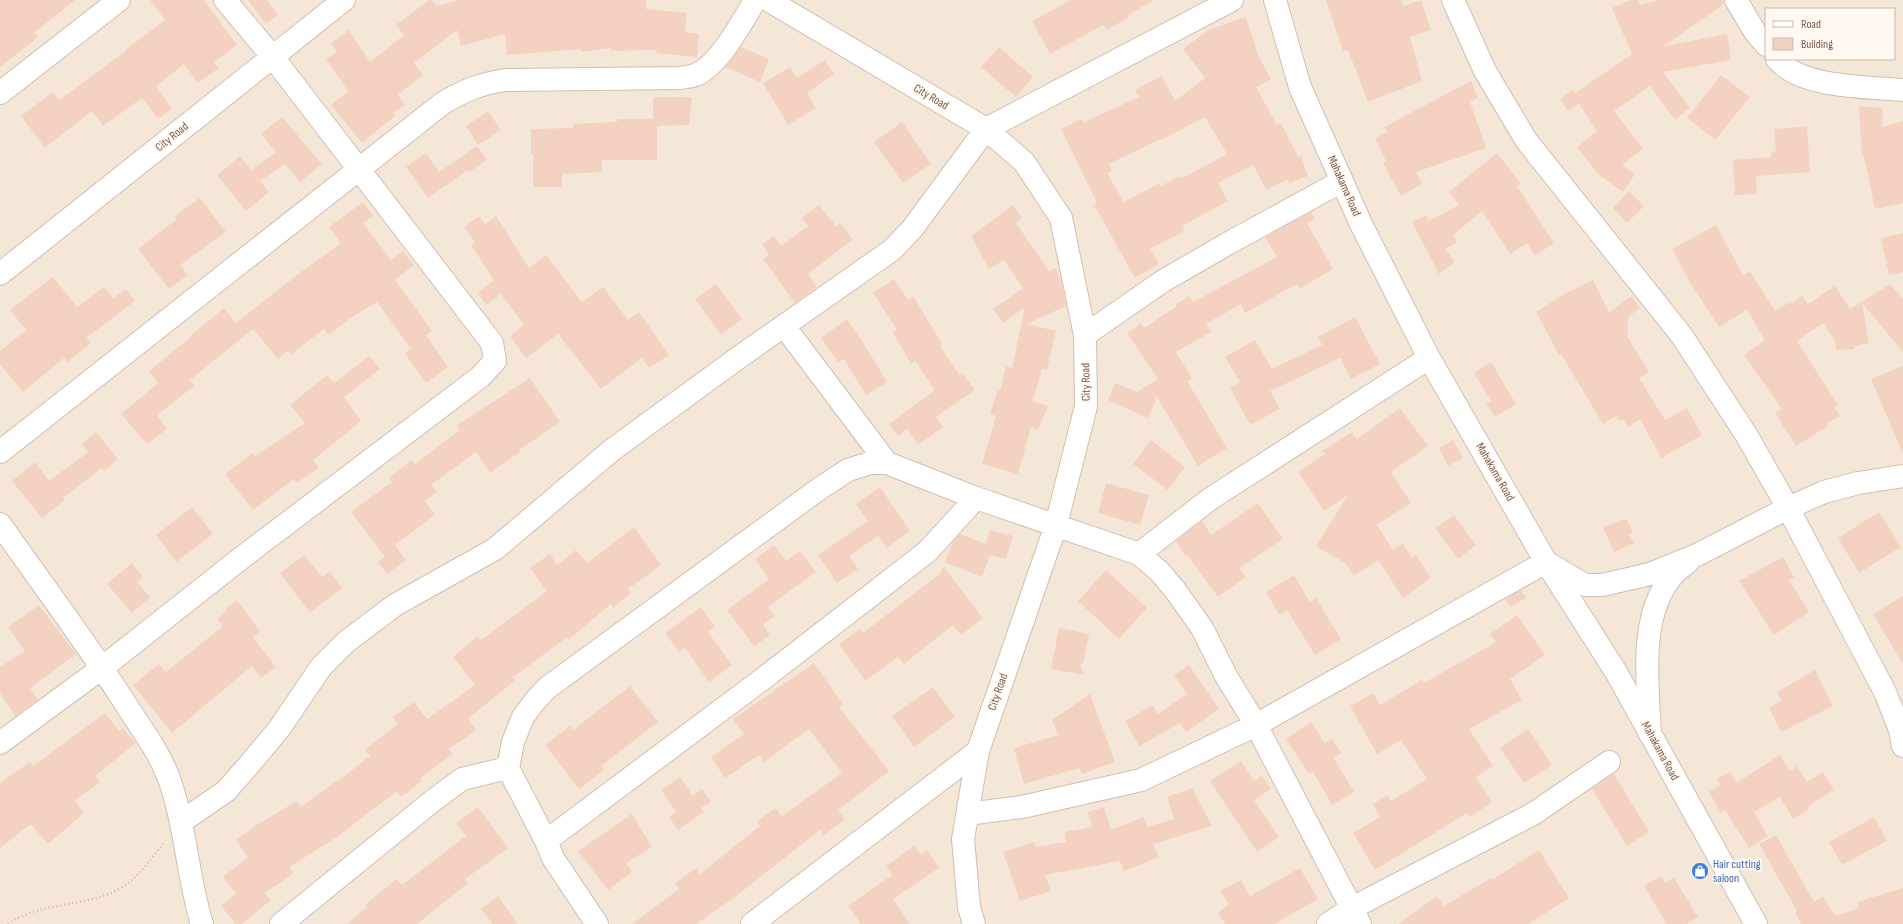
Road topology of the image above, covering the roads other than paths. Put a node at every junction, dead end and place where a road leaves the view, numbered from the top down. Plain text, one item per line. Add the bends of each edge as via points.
1 (119, 0) edge
2 (225, 0) edge
3 (344, 0) edge
4 (755, 0) edge
5 (768, 0) edge
6 (1232, 0) edge
7 (1275, 0) edge
8 (1453, 0) edge
9 (1736, 0) edge
10 (1765, 45) edge
11 (272, 56) junction
12 (1778, 60) edge
13 (1903, 90) edge
14 (0, 93) edge
15 (986, 129) junction
16 (360, 170) junction
17 (1342, 181) junction
18 (0, 274) edge
19 (784, 326) junction
20 (1085, 335) junction
21 (1429, 358) junction
22 (0, 452) edge
23 (887, 463) junction
24 (1903, 476) edge
25 (976, 498) junction
26 (1788, 508) junction
27 (0, 524) edge
28 (1056, 525) junction
29 (1139, 554) junction
30 (1697, 555) junction
31 (1546, 562) junction
32 (102, 668) junction
33 (1256, 725) junction
34 (1650, 734) junction
35 (0, 743) edge
36 (1903, 746) edge
37 (978, 751) junction
38 (1609, 762) dead end
39 (508, 768) junction
40 (968, 814) junction
41 (181, 822) junction
42 (546, 841) junction
43 (1356, 916) edge
44 (202, 924) edge
45 (281, 924) edge
46 (597, 924) edge
47 (752, 924) edge
48 (974, 924) edge
49 (1328, 924) edge
50 (1756, 924) edge

1 - 14 street
2 - 11 street
3 - 11 street, City Road
4 - 16 street via 728,44 696,75 680,78 505,80 482,84 464,90 443,103
5 - 15 street, City Road
6 - 15 street
7 - 17 street, Mahakama Road via 1300,86
8 - 26 street via 1486,71 1526,140 1682,336 1747,436
9 - 10 street
11 - 16 street
11 - 18 street, City Road
12 - 13 street via 1783,66 1804,78
15 - 19 street via 904,238 892,250
15 - 20 street, City Road via 1024,162 1061,218
16 - 22 street
16 - 32 street via 492,343 495,361 480,377 240,559
17 - 20 street via 1163,281
17 - 21 street, Mahakama Road
19 - 23 street
19 - 41 street via 612,450 495,549 395,605 346,642 321,667 279,729 226,791
20 - 28 street, City Road via 1086,406
21 - 29 street via 1210,499
21 - 31 street, Mahakama Road
23 - 25 street
23 - 39 street via 870,463 848,470 547,688 523,718 512,742
24 - 26 street via 1858,483 1824,492
25 - 28 street
25 - 42 street via 928,551
26 - 30 street
26 - 36 street via 1885,692 1900,730
27 - 32 street
28 - 29 street
28 - 37 street, City Road
29 - 33 street via 1160,572 1197,622
30 - 31 street via 1650,574 1602,585 1585,585
30 - 34 street via 1672,576 1656,603 1647,650
31 - 33 street
31 - 34 street, Mahakama Road via 1616,672
32 - 35 street
32 - 41 street via 157,753 168,776
33 - 40 street via 1141,780 1022,807
33 - 43 street
34 - 50 street, Mahakama Road
37 - 40 street, City Road
37 - 47 street
38 - 43 street via 1533,814
39 - 42 street
39 - 45 street via 462,779
40 - 48 street, City Road via 963,839 969,907
41 - 44 street
42 - 46 street via 553,858
43 - 49 street

